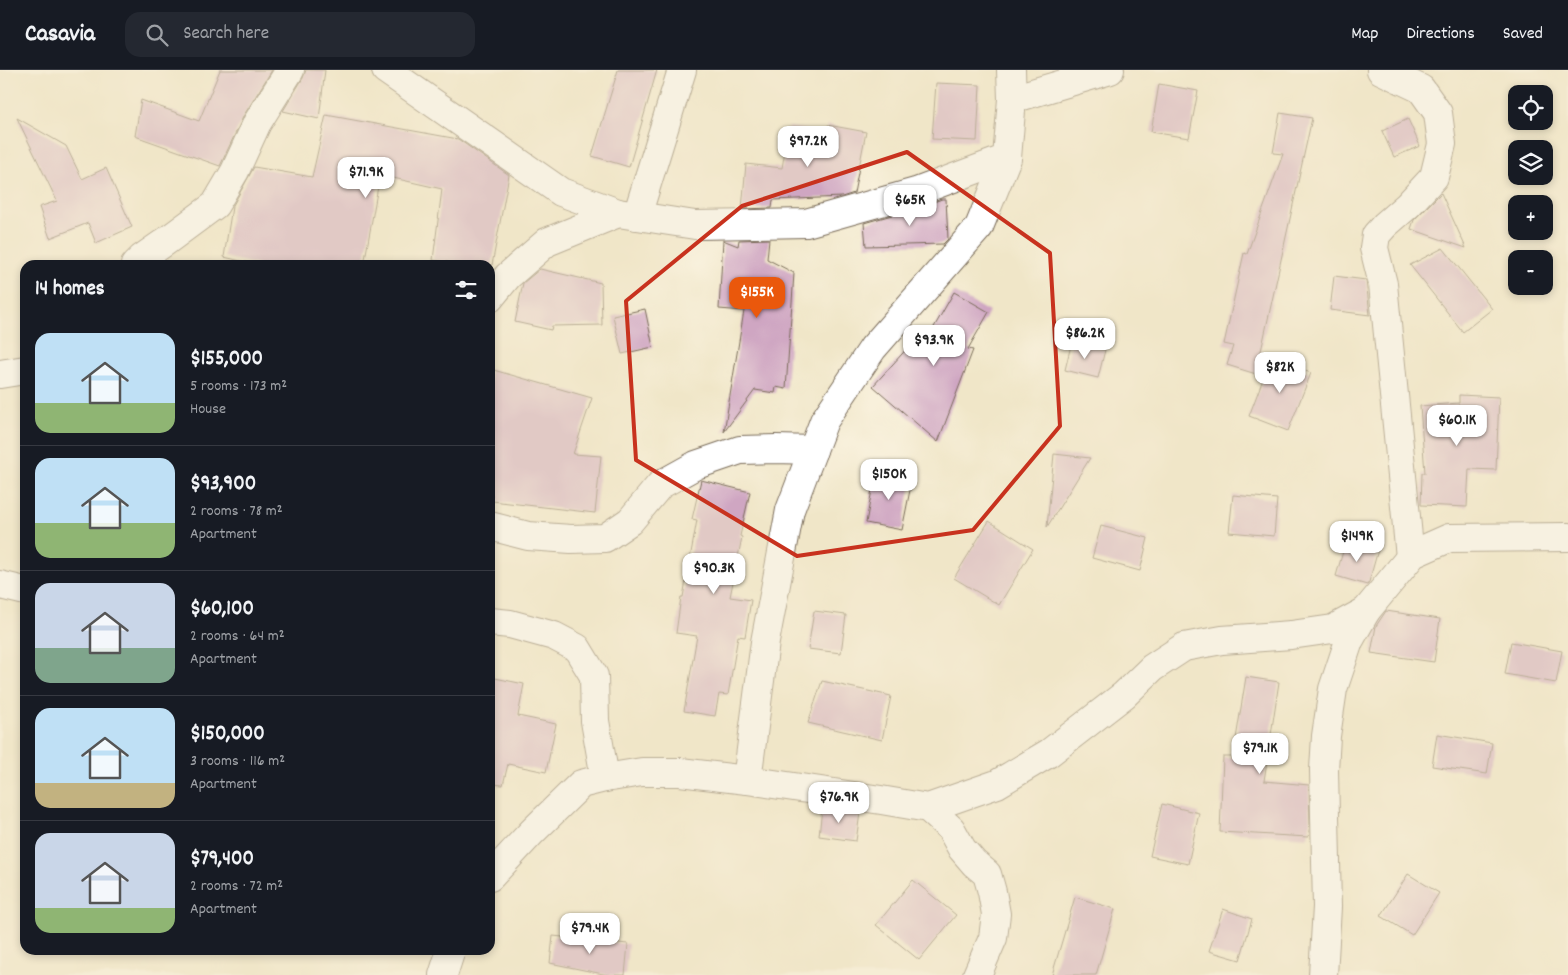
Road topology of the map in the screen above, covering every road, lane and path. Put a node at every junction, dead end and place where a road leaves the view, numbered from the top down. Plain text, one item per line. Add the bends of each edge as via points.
1 (290, 70) edge
2 (386, 70) edge
3 (682, 70) edge
4 (1011, 70) edge
5 (1110, 70) edge
6 (1381, 70) edge
7 (1012, 99) junction
8 (1007, 158) junction
9 (627, 214) junction
10 (140, 260) edge
11 (495, 292) edge
12 (20, 371) edge
13 (0, 374) edge
14 (813, 450) junction
15 (495, 527) edge
16 (1568, 537) edge
17 (1410, 557) junction
18 (0, 585) edge
19 (20, 590) edge
20 (1366, 611) junction
21 (495, 622) edge
22 (605, 778) junction
23 (747, 780) junction
24 (928, 808) junction
25 (495, 872) edge
26 (449, 955) edge
27 (443, 975) edge
28 (977, 975) edge
29 (1323, 975) edge

1 - 10 street via 257,123 235,171 215,204
2 - 9 street via 561,192
3 - 9 street
4 - 7 street
5 - 7 street
6 - 17 street via 1421,90 1438,113 1442,144 1434,176 1376,235 1374,248 1383,284
7 - 8 street
8 - 9 street via 916,192 806,223 696,225
8 - 14 street via 979,227 873,348 824,421
9 - 11 street via 547,242
12 - 13 street
14 - 15 street via 740,450 696,465 660,485 630,521 605,538 528,536
14 - 23 street via 790,510 765,642
16 - 17 street via 1449,538
17 - 20 street
18 - 19 street
20 - 24 street via 1333,628 1184,646 1049,752 996,784
20 - 29 street via 1349,641 1333,689 1326,736 1327,907
21 - 22 street via 554,636 577,648 594,676 595,721
22 - 23 street via 642,772 680,772
22 - 25 street via 582,784
23 - 24 street
24 - 28 street via 951,829 974,863 987,874 996,914 993,938
26 - 27 street

